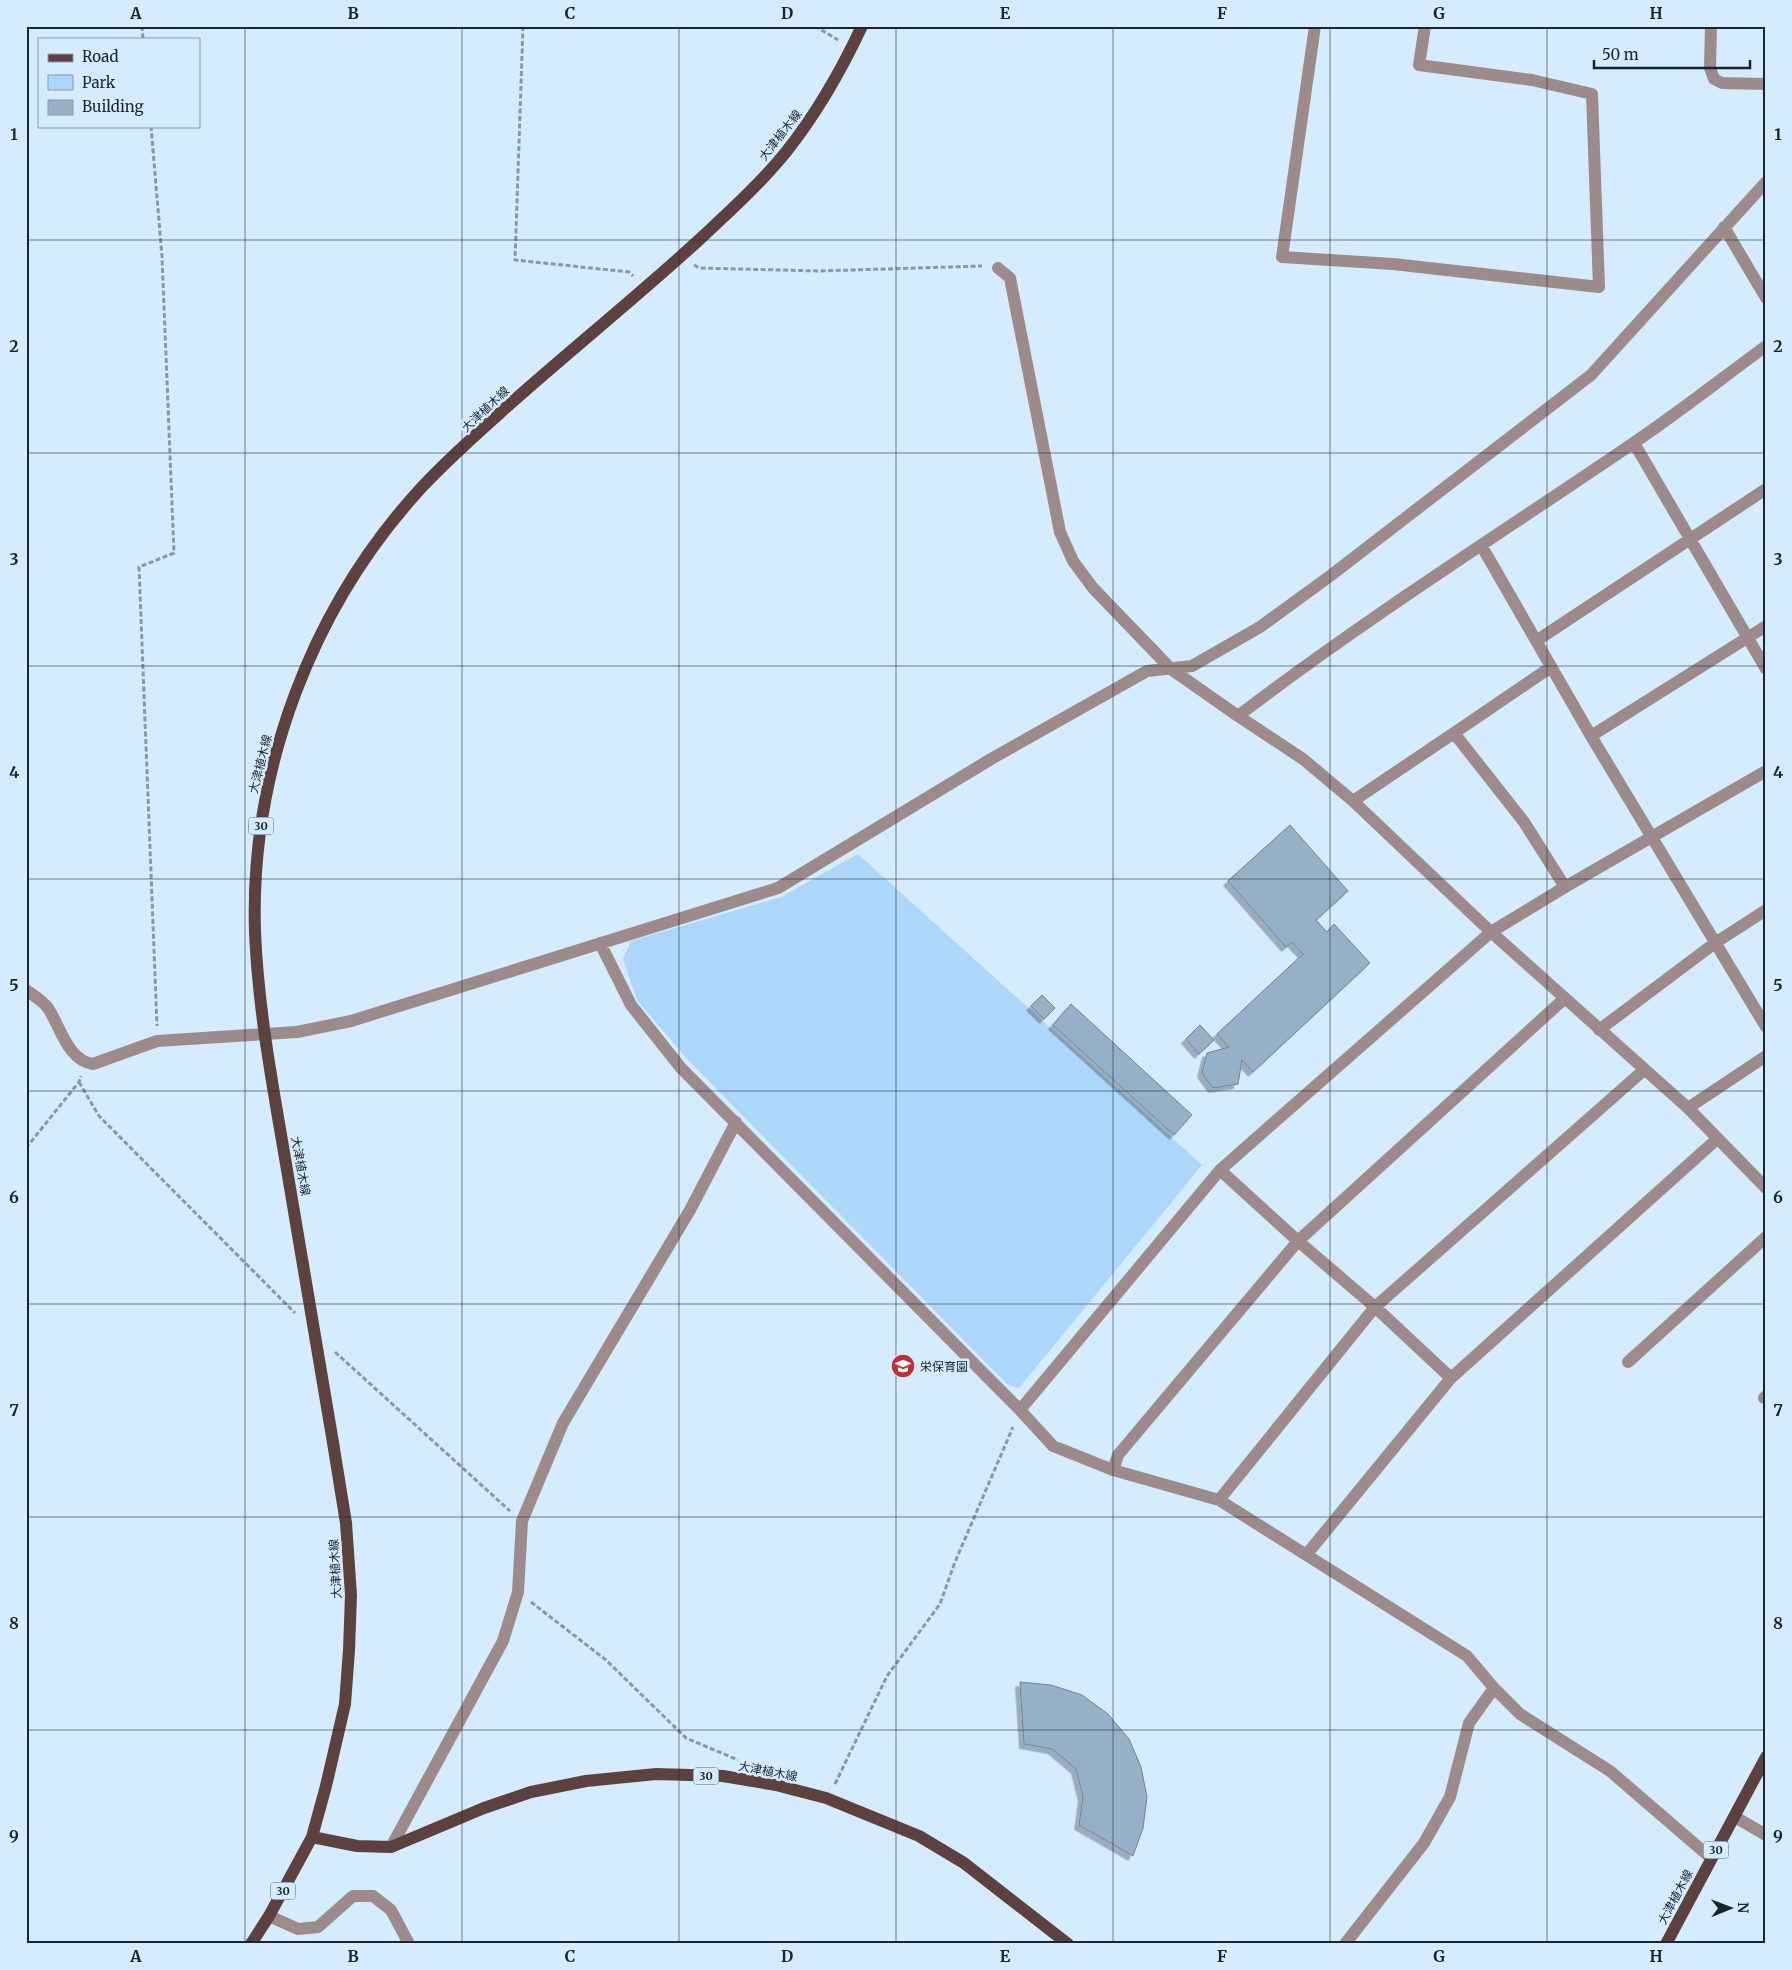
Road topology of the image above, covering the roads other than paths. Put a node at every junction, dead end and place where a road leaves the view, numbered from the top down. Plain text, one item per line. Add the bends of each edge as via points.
1 (862, 26) edge
2 (1315, 26) edge
3 (1425, 26) edge
4 (1711, 26) edge
5 (1766, 84) edge
6 (1766, 182) edge
7 (1724, 227) junction
8 (998, 268) road end
9 (1766, 298) edge
10 (1766, 346) edge
11 (1634, 443) junction
12 (1766, 489) edge
13 (1690, 540) junction
14 (1481, 545) junction
15 (1766, 626) edge
16 (1747, 638) junction
17 (1536, 641) junction
18 (1551, 667) junction
19 (1171, 669) junction
20 (1766, 669) edge
21 (1238, 716) junction
22 (1454, 733) junction
23 (1591, 736) junction
24 (1766, 771) edge
25 (1353, 801) junction
26 (1651, 836) junction
27 (1565, 887) junction
28 (1766, 910) edge
29 (1491, 932) junction
30 (600, 943) junction
31 (1715, 943) junction
32 (26, 990) edge
33 (1564, 999) junction
34 (1766, 1027) edge
35 (1599, 1030) junction
36 (265, 1035) junction
37 (1766, 1056) edge
38 (1644, 1070) junction
39 (1688, 1108) junction
40 (736, 1122) junction
41 (1717, 1140) junction
42 (1220, 1170) junction
43 (1766, 1188) edge
44 (1766, 1237) edge
45 (1298, 1240) junction
46 (1375, 1307) junction
47 (1628, 1362) dead end
48 (1451, 1378) junction
49 (1020, 1410) junction
50 (1113, 1470) junction
51 (1219, 1500) junction
52 (1307, 1554) junction
53 (1494, 1688) junction
54 (1766, 1757) edge
55 (1735, 1817) junction
56 (1766, 1835) edge
57 (312, 1837) junction
58 (391, 1847) junction
59 (1711, 1858) junction
60 (269, 1916) junction
61 (251, 1944) edge
62 (409, 1944) edge
63 (1068, 1944) edge
64 (1345, 1944) edge
65 (1666, 1944) edge

1 - 36 main road, 大津植木線 / 30 via 814,114 755,188 510,404 422,487 362,564 325,627 299,682 270,774 256,875 255,933
2 - 3 street via 1282,257 1393,264 1600,287 1592,94 1532,80 1419,65
4 - 5 street via 1710,68 1714,79 1722,83
6 - 7 street
7 - 9 street
7 - 19 street via 1591,375 1260,627 1192,666
8 - 19 street via 1010,278 1060,532 1066,546 1093,588
10 - 11 street
11 - 13 street
11 - 14 street
12 - 13 street
13 - 16 street
13 - 17 street
14 - 17 street
14 - 21 street
15 - 16 street
16 - 20 street
16 - 23 street
17 - 18 street
18 - 22 street
18 - 23 street
19 - 21 street
19 - 30 street via 1147,671 991,759 778,888
21 - 25 street via 1303,758
22 - 25 street
22 - 27 street via 1524,822
23 - 26 street
24 - 26 street
25 - 29 street
26 - 27 street
26 - 31 street
27 - 29 street
28 - 31 street
29 - 33 street
29 - 42 street
30 - 36 street via 351,1020 297,1032
30 - 40 street via 631,1005 681,1068
31 - 34 street
31 - 35 street
32 - 36 street via 46,1006 74,1055 84,1063 93,1064 157,1041
33 - 35 street
33 - 45 street
35 - 38 street
36 - 57 main road, 大津植木線 / 30 via 346,1523 351,1595 345,1704
37 - 39 street
38 - 39 street
38 - 46 street
39 - 41 street
40 - 49 street
40 - 58 street via 690,1210 563,1423 522,1522 518,1592 503,1641
41 - 43 street
41 - 48 street
42 - 45 street
42 - 49 street
44 - 47 street
45 - 46 street
45 - 50 street via 1118,1455
46 - 48 street
46 - 51 street
48 - 52 street
49 - 50 street via 1053,1446
50 - 51 street
51 - 52 street
52 - 53 street via 1467,1656
53 - 59 street via 1520,1714 1610,1771
53 - 64 street via 1469,1723 1450,1797 1424,1843
54 - 55 main road, 大津植木線 / 30
55 - 56 street
55 - 59 main road, 大津植木線 / 30
57 - 58 main road, 大津植木線 / 30 via 357,1846
57 - 60 main road, 大津植木線 / 30
58 - 63 main road, 大津植木線 / 30 via 531,1792 586,1781 656,1774 723,1776 826,1798 919,1836 964,1863
59 - 65 main road, 大津植木線 / 30
60 - 61 main road, 大津植木線 / 30
60 - 62 street via 298,1929 318,1927 353,1896 373,1896 391,1910

